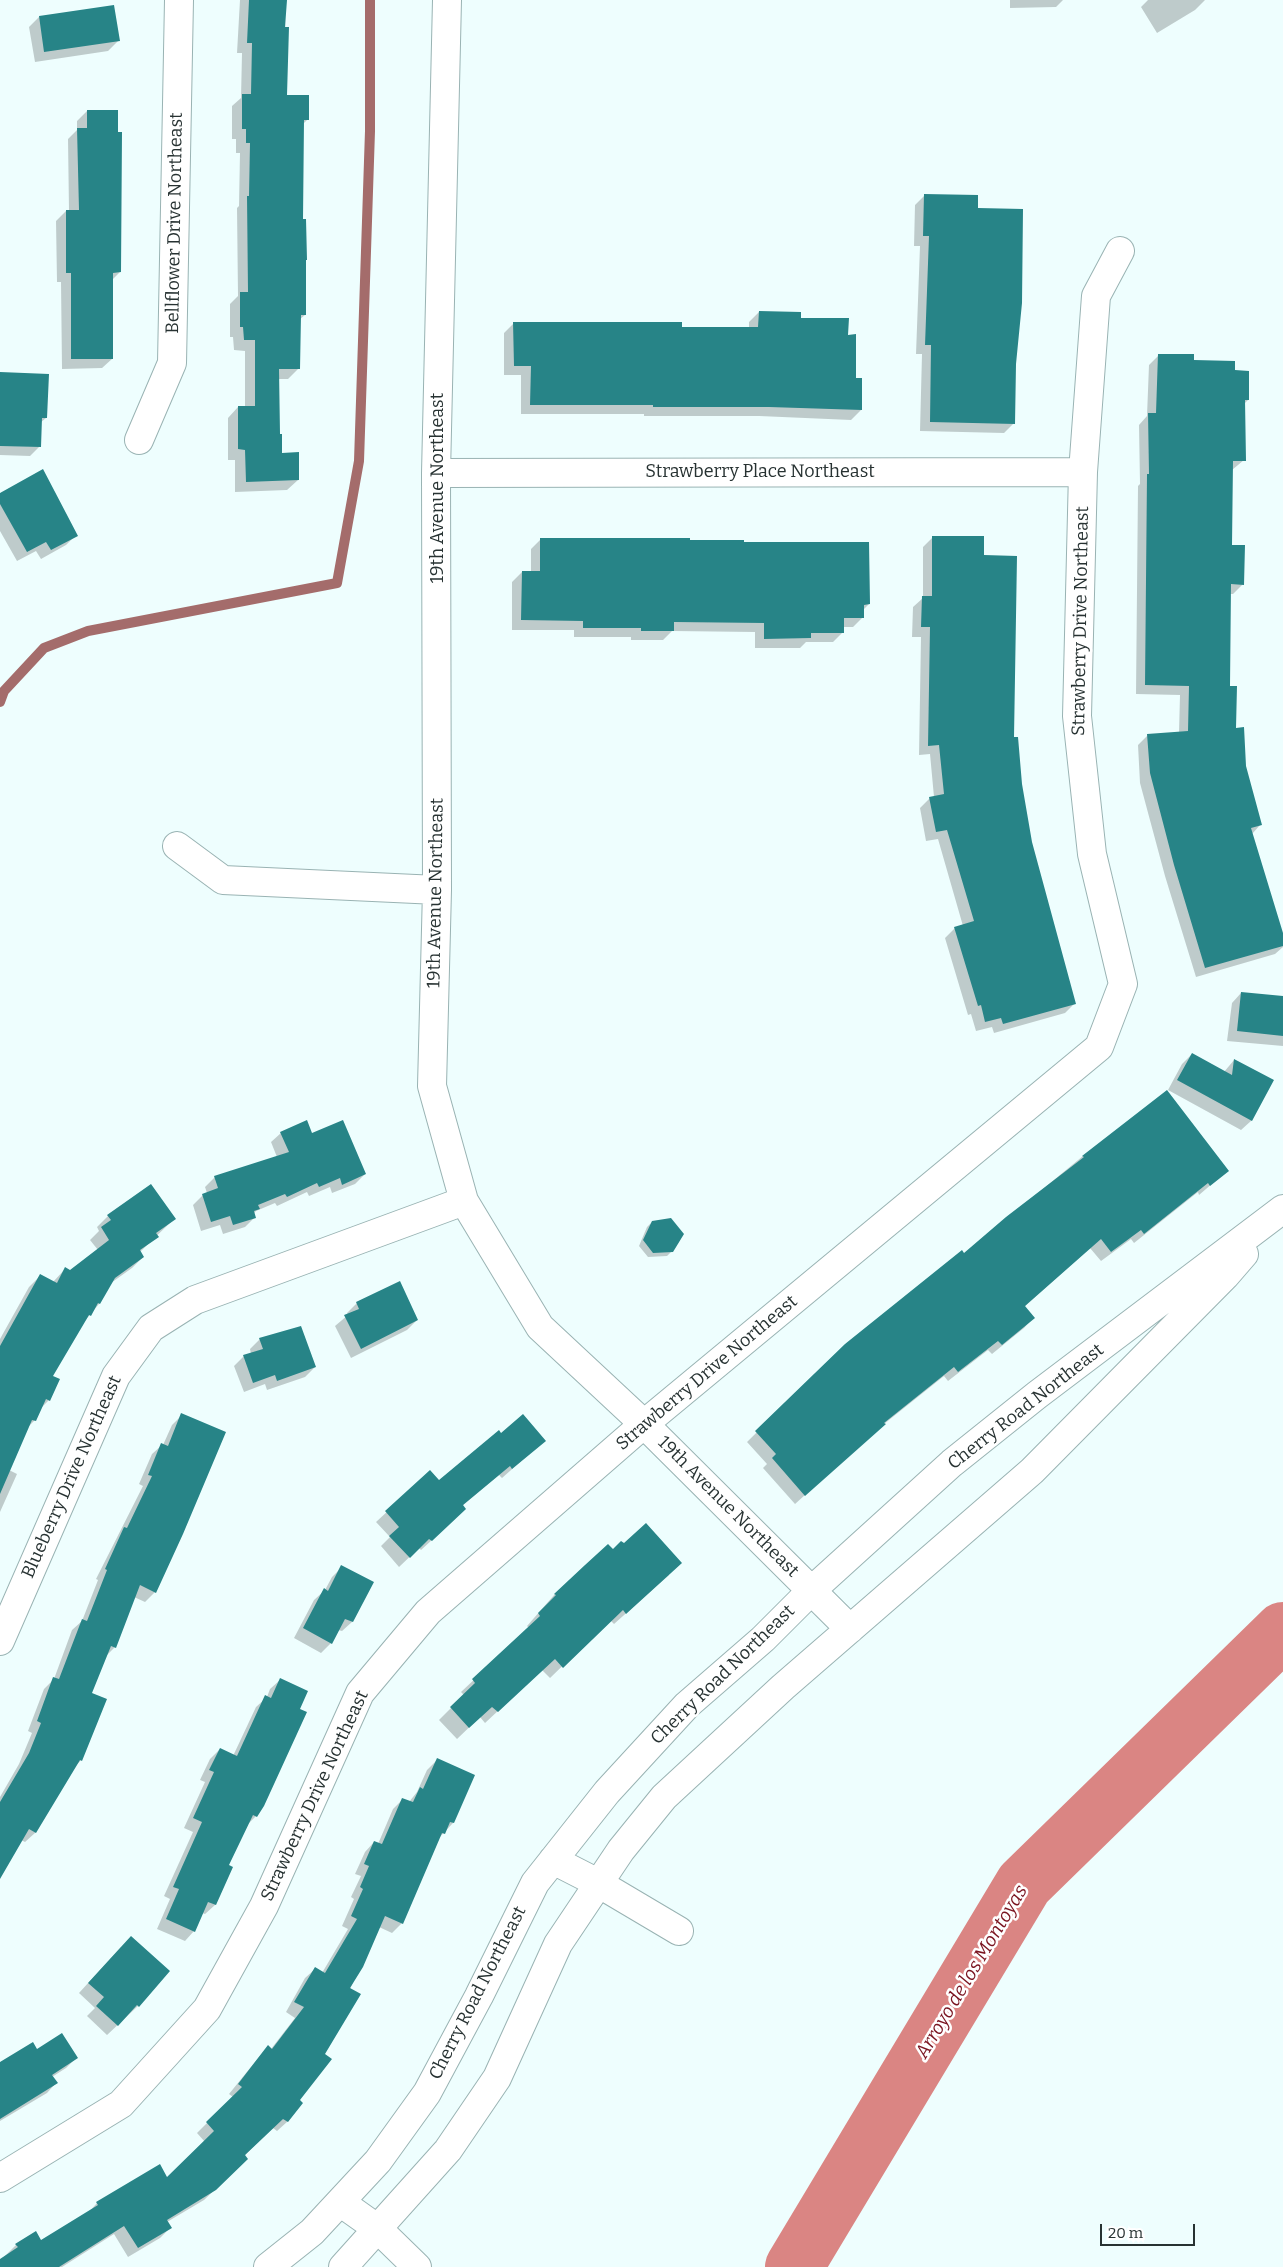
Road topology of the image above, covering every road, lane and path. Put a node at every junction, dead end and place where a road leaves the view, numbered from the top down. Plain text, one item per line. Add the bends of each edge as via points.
1 (179, 0) edge
2 (447, 0) edge
3 (1120, 251) dead end
4 (139, 440) dead end
5 (1083, 472) junction
6 (436, 473) junction
7 (178, 846) dead end
8 (436, 890) junction
9 (464, 1201) junction
10 (1281, 1211) edge
11 (644, 1424) junction
12 (812, 1590) junction
13 (850, 1629) junction
14 (0, 1641) edge
15 (554, 1860) junction
16 (598, 1883) junction
17 (679, 1931) dead end
18 (0, 2178) edge
19 (340, 2202) junction
20 (378, 2229) junction
21 (268, 2267) edge
22 (343, 2267) edge
23 (417, 2267) edge

1 - 4 street, Bellflower Drive Northeast via 172,363
2 - 6 street, 19th Avenue Northeast
3 - 5 street, Strawberry Drive Northeast via 1096,296
5 - 6 street, Strawberry Place Northeast
5 - 11 street, Strawberry Drive Northeast via 1077,716 1092,854 1123,984 1099,1046
6 - 8 street, 19th Avenue Northeast
7 - 8 street via 223,880
8 - 9 street, 19th Avenue Northeast via 432,1086
9 - 11 street, 19th Avenue Northeast via 540,1327
9 - 14 street, Blueberry Drive Northeast via 195,1300 151,1328 116,1376
10 - 12 street, Cherry Road Northeast via 952,1463
10 - 13 street, Cherry Road Northeast via 1224,1276 1032,1470
11 - 12 street, 19th Avenue Northeast
11 - 18 street, Strawberry Drive Northeast via 428,1612 360,1693 264,1906 207,2009 121,2104
12 - 13 street, 19th Avenue Northeast
12 - 15 street, Cherry Road Northeast via 763,1639 687,1705 607,1792
13 - 16 street, Cherry Road Northeast via 664,1797
15 - 16 street
15 - 19 street, Cherry Road Northeast via 535,1883 427,2092 378,2161
16 - 17 street
16 - 20 street, Cherry Road Northeast via 558,1944 497,2078 448,2150
19 - 20 street
19 - 21 street, Cherry Road Northeast via 312,2232
20 - 22 street, Cherry Road Northeast
20 - 23 street

